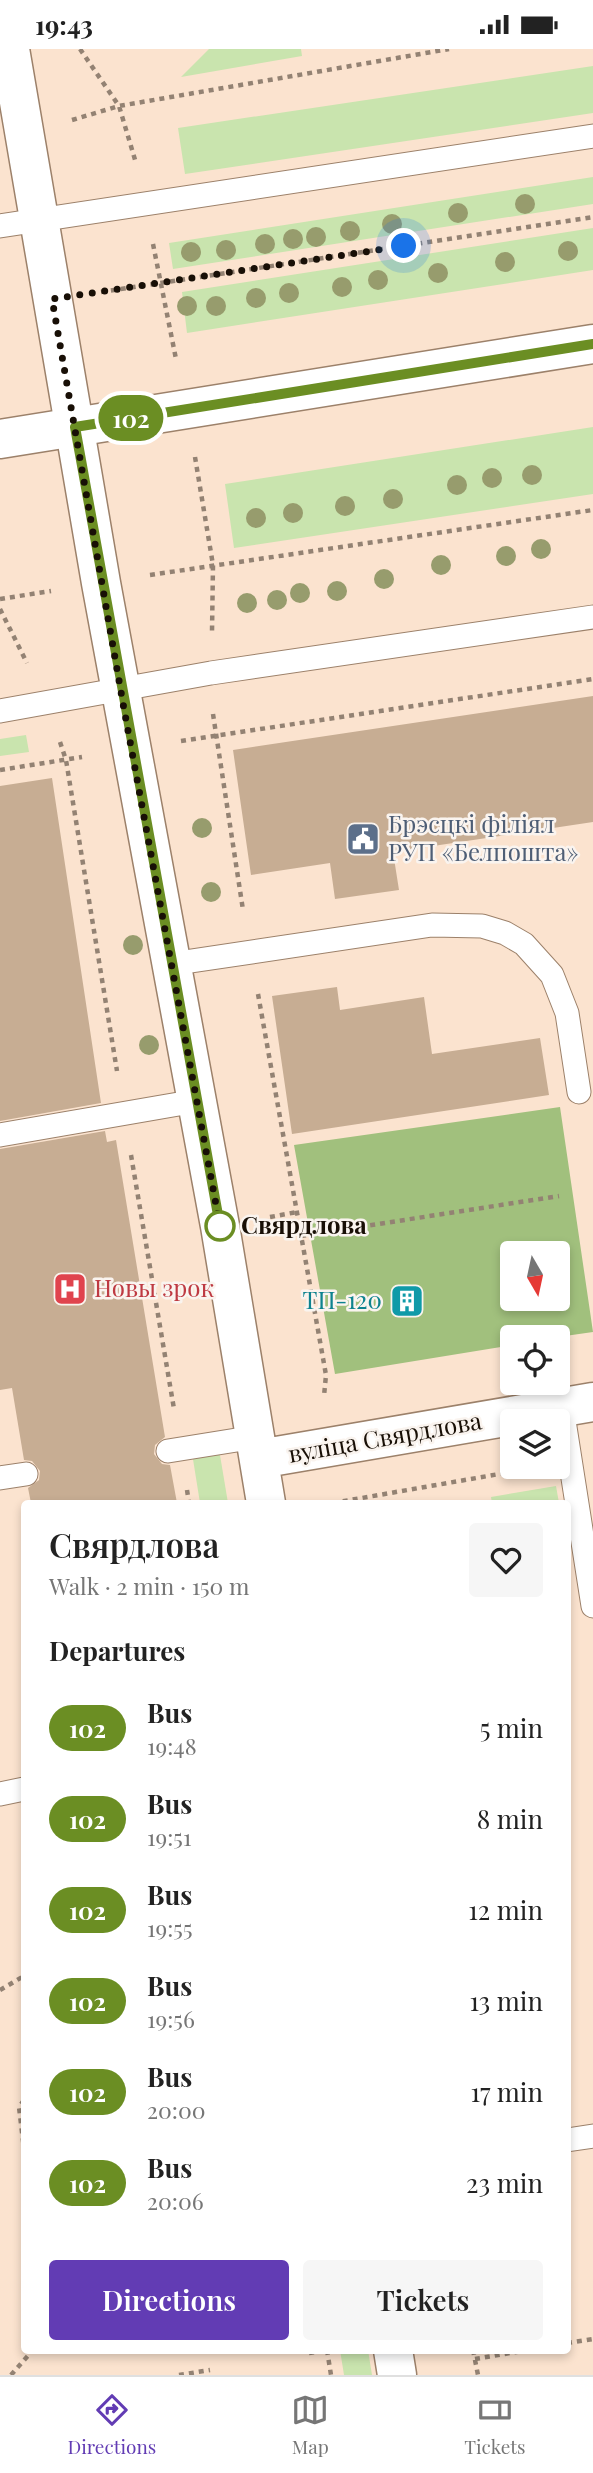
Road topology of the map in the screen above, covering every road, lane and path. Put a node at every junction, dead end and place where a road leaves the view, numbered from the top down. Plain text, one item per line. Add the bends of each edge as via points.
1 (10, 49) edge
2 (80, 49) edge
3 (449, 49) edge
4 (593, 136) edge
5 (593, 217) edge
6 (38, 221) junction
7 (0, 226) edge
8 (52, 299) junction
9 (593, 344) edge
10 (75, 427) junction
11 (0, 439) edge
12 (593, 510) edge
13 (101, 583) junction
14 (0, 599) edge
15 (593, 617) edge
16 (593, 678) edge
17 (120, 689) junction
18 (0, 711) edge
19 (66, 760) dead end
20 (0, 770) edge
21 (250, 951) junction
22 (172, 964) junction
23 (579, 1092) dead end
24 (196, 1101) junction
25 (0, 1135) edge
26 (559, 1196) dead end
27 (301, 1236) junction
28 (577, 1405) edge
29 (257, 1448) junction
30 (319, 1450) junction
31 (168, 1451) dead end
32 (26, 1474) dead end
33 (500, 1474) edge
34 (0, 1478) edge
35 (266, 1500) edge
36 (350, 1500) edge
37 (593, 1606) edge
38 (21, 1790) edge
39 (0, 1794) edge
40 (21, 1978) edge
41 (0, 1990) edge
42 (21, 2104) edge
43 (21, 2124) edge
44 (593, 2136) edge
45 (571, 2139) edge
46 (593, 2339) edge
47 (571, 2342) edge
48 (29, 2354) edge
49 (328, 2354) edge
50 (394, 2354) edge
51 (474, 2354) edge
52 (507, 2354) edge
53 (475, 2360) junction
54 (210, 2370) dead end
55 (11, 2375) edge
56 (179, 2375) edge
57 (331, 2375) edge
58 (397, 2375) edge
59 (478, 2375) edge

1 - 6 street
2 - 3 path via 119,106
4 - 6 lane
5 - 8 path
6 - 7 lane
6 - 8 street
8 - 10 street
9 - 10 street
10 - 11 street
10 - 13 street
12 - 13 path
13 - 14 path
13 - 17 street
15 - 17 lane
16 - 21 path via 215,736
17 - 18 lane
17 - 22 street
19 - 20 path
21 - 22 lane
21 - 23 lane via 432,925 482,926 505,933 524,944 552,975 567,1013
21 - 27 path
22 - 24 street
24 - 25 lane
24 - 29 street
26 - 27 path
27 - 30 path via 326,1375
28 - 30 street, вуліца Свярдлова
28 - 37 lane
29 - 30 street, вуліца Свярдлова
29 - 31 lane
29 - 35 street
32 - 34 lane
33 - 36 path
38 - 39 lane
40 - 41 path
42 - 43 path
44 - 45 lane
46 - 47 path
48 - 55 path
49 - 57 path
50 - 58 street
51 - 53 path
52 - 53 path
53 - 59 path
54 - 56 path

